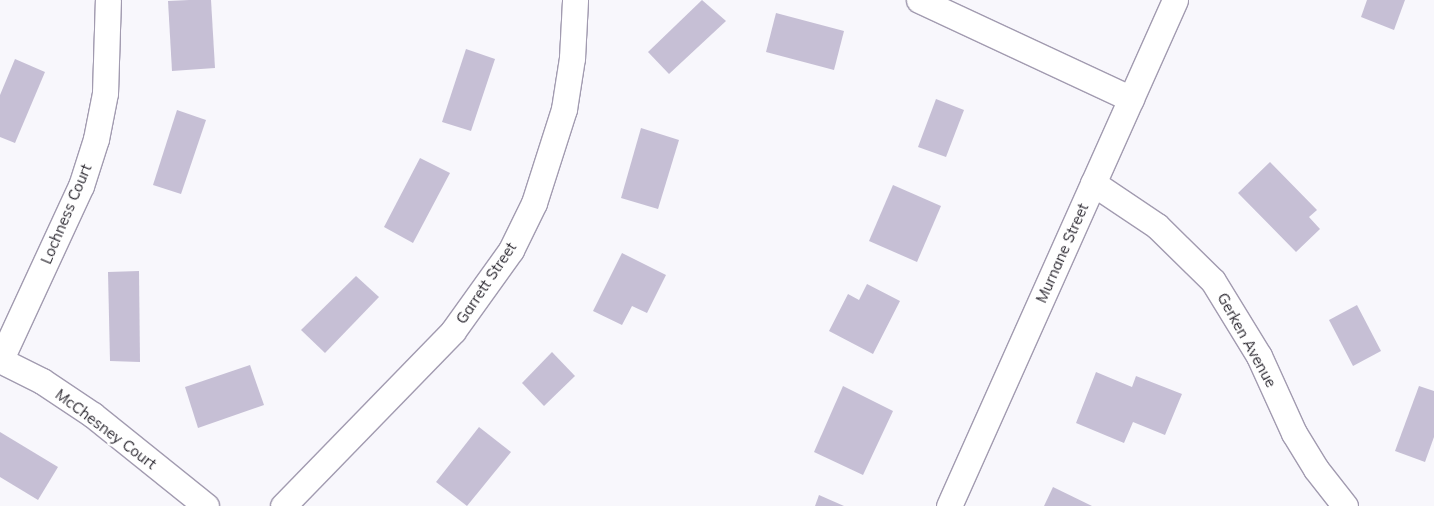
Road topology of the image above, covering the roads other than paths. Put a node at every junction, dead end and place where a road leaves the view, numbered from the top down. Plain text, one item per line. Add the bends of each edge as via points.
1 (108, 0) edge
2 (575, 0) edge
3 (919, 0) edge
4 (1175, 0) edge
5 (1131, 99) junction
6 (1093, 183) junction
7 (0, 360) edge
8 (206, 506) edge
9 (283, 506) edge
10 (949, 506) edge
11 (1345, 506) edge

1 - 7 street, Lochness Court via 106,83 96,139 81,186
2 - 9 street, Garrett Street via 572,58 564,109 534,203 511,250 453,331
3 - 5 street
4 - 5 street, Murnane Street
5 - 6 street, Murnane Street
6 - 10 street, Murnane Street
6 - 11 street, Gerken Avenue via 1157,226 1213,281 1259,356 1298,440
7 - 8 street, McChesney Court via 93,415

